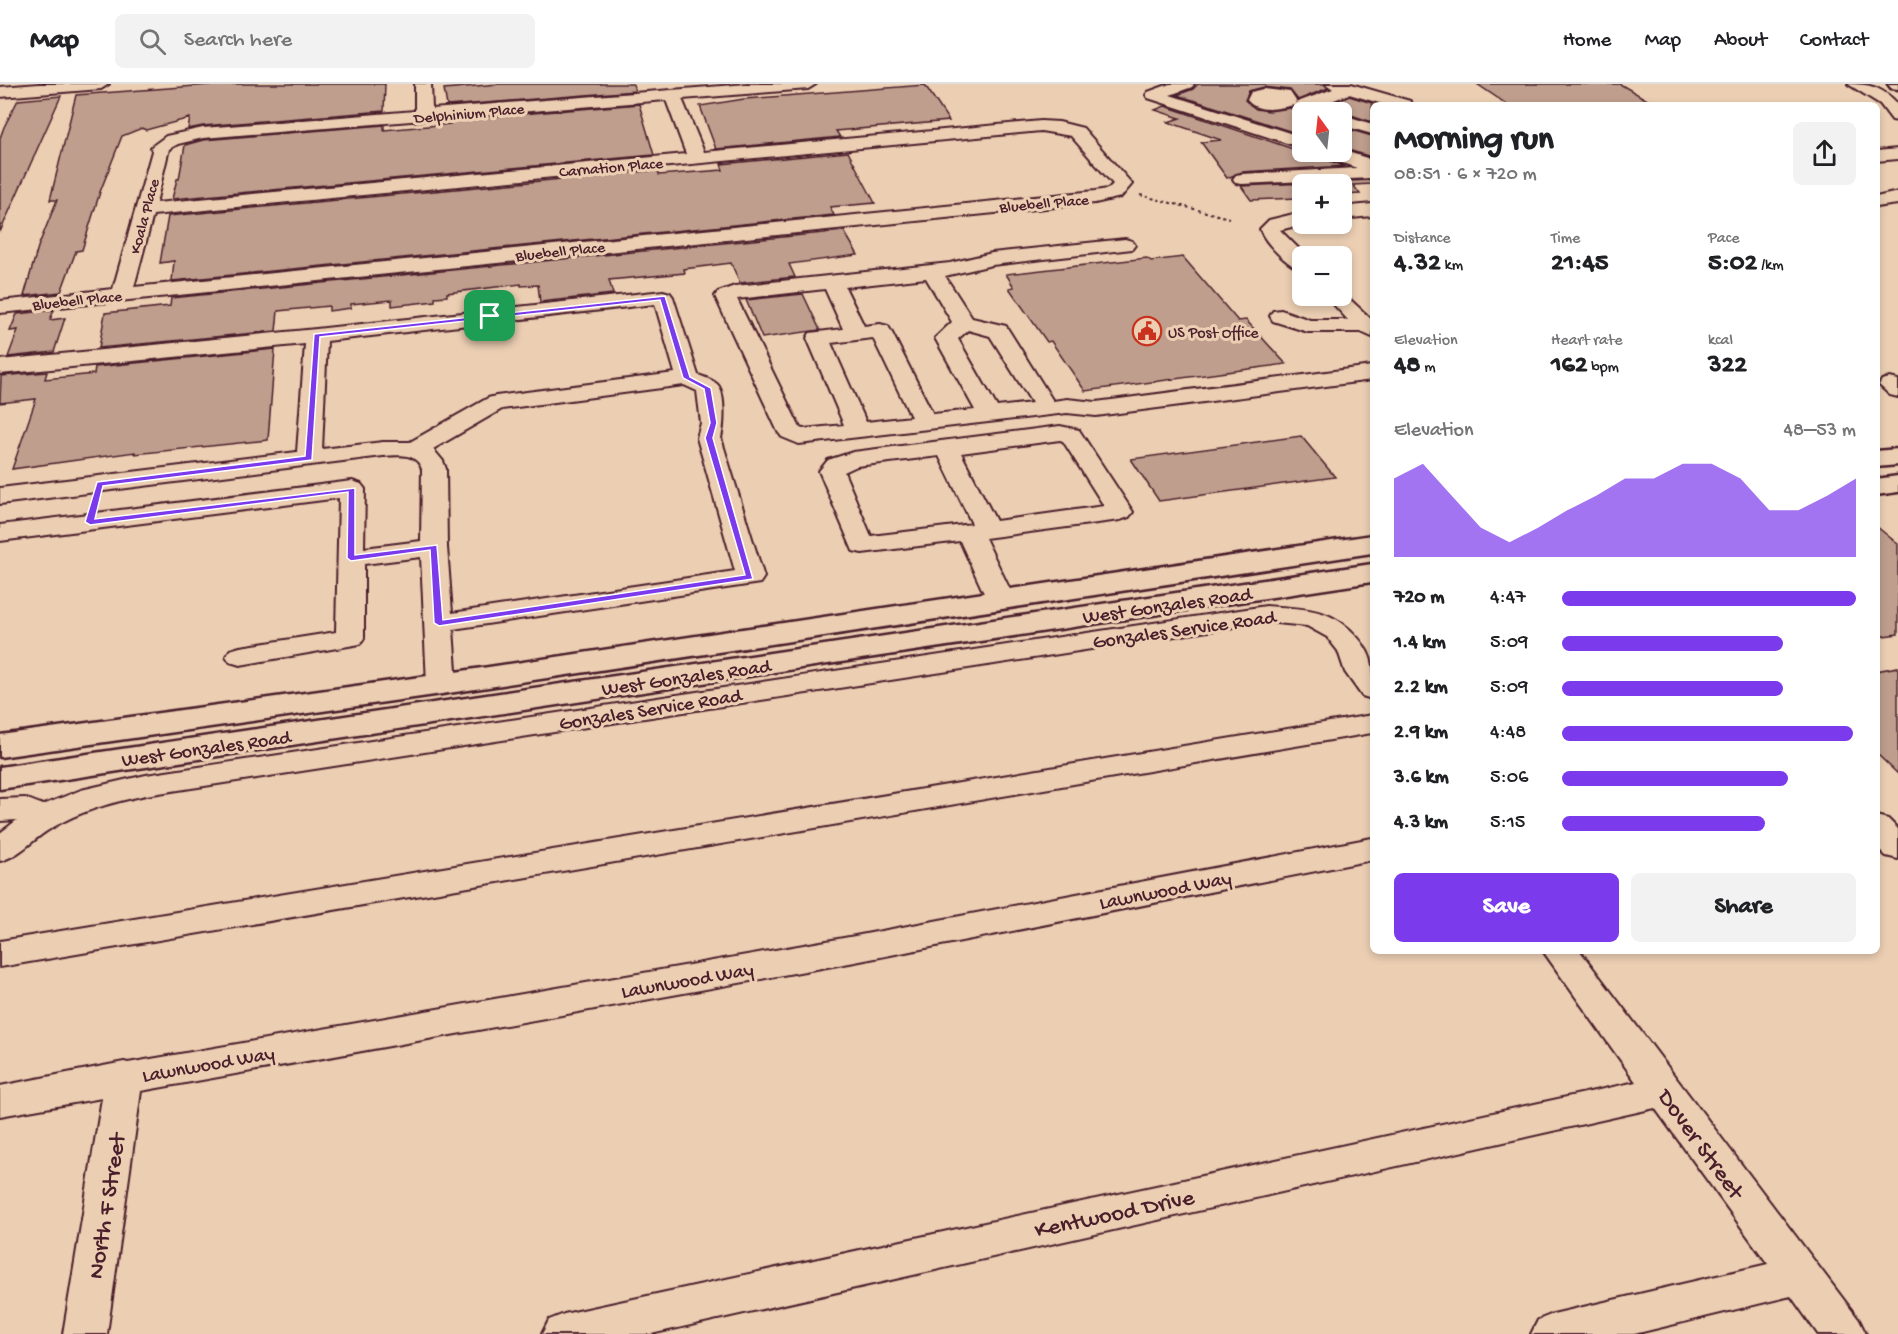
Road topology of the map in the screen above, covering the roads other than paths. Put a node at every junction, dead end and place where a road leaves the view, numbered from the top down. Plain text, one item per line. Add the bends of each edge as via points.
1 (101, 84) edge
2 (423, 84) edge
3 (808, 84) edge
4 (1186, 84) edge
5 (1856, 84) edge
6 (1341, 86) edge
7 (0, 92) edge
8 (672, 95) junction
9 (1301, 102) edge
10 (1394, 102) edge
11 (1292, 105) edge
12 (1217, 115) junction
13 (424, 116) junction
14 (1898, 118) edge
15 (1352, 123) edge
16 (1370, 128) edge
17 (1898, 130) edge
18 (1292, 140) edge
19 (168, 142) joint
20 (1898, 154) edge
21 (1880, 156) edge
22 (697, 158) junction
23 (1352, 159) edge
24 (1370, 171) edge
25 (1370, 173) edge
26 (1242, 179) dead end
27 (1119, 189) joint
28 (145, 210) junction
29 (1370, 210) edge
30 (1352, 212) edge
31 (1292, 220) edge
32 (1125, 245) dead end
33 (1292, 254) edge
34 (942, 270) junction
35 (832, 282) junction
36 (122, 294) junction
37 (1347, 306) edge
38 (0, 307) edge
39 (1281, 315) dead end
40 (964, 323) junction
41 (1370, 328) edge
42 (856, 333) junction
43 (316, 336) junction
44 (0, 367) edge
45 (1370, 374) edge
46 (687, 378) junction
47 (1047, 409) junction
48 (990, 415) junction
49 (925, 423) junction
50 (858, 430) junction
51 (946, 446) junction
52 (419, 452) junction
53 (1898, 457) edge
54 (309, 458) junction
55 (1880, 459) edge
56 (100, 484) junction
57 (1898, 484) edge
58 (1880, 487) edge
59 (0, 496) edge
60 (90, 522) junction
61 (979, 531) junction
62 (0, 533) edge
63 (1370, 544) edge
64 (434, 547) junction
65 (351, 558) junction
66 (1370, 573) edge
67 (1001, 600) junction
68 (439, 623) junction
69 (240, 656) dead end
70 (442, 684) junction
71 (1370, 687) edge
72 (1370, 724) edge
73 (0, 746) edge
74 (0, 778) edge
75 (0, 810) edge
76 (42, 819) junction
77 (1880, 831) edge
78 (1898, 848) edge
79 (1370, 849) edge
80 (0, 850) edge
81 (0, 954) edge
82 (1563, 954) edge
83 (124, 1077) junction
84 (1664, 1091) junction
85 (0, 1101) edge
86 (1800, 1275) junction
87 (85, 1334) edge
88 (564, 1334) edge
89 (1552, 1334) edge
90 (1844, 1334) edge

1 - 7 street
2 - 13 street
3 - 8 street, Delphinium Place
4 - 12 street via 1154,95
5 - 14 street via 1886,100
6 - 9 street
6 - 10 street
8 - 13 street, Delphinium Place
8 - 22 street
11 - 12 street via 1257,102
12 - 18 street
13 - 19 street, Delphinium Place via 202,133
14 - 17 street
15 - 16 street
19 - 28 street, Koala Place via 160,147
20 - 21 street
22 - 27 street, Carnation Place via 1059,127 1077,132 1121,179
22 - 28 street, Carnation Place
23 - 24 street
25 - 26 street
27 - 36 street, Bluebell Place via 1095,198
28 - 36 street, Koala Place
29 - 30 street
31 - 33 street via 1270,229
32 - 34 street via 992,259
34 - 35 street
34 - 40 street
35 - 42 street
35 - 50 street via 725,296 790,432 799,437
36 - 38 street, Bluebell Place
37 - 41 street
39 - 41 street via 1308,326
40 - 47 street via 998,331
40 - 48 street via 946,338
42 - 49 street via 880,331
42 - 50 street via 818,338
43 - 44 street
43 - 46 street via 663,297
43 - 54 street
45 - 47 street via 1096,410 1067,406
46 - 52 street via 496,403
46 - 68 street via 708,388 713,423 709,438 750,577
47 - 48 street
48 - 49 street
49 - 50 street
51 - 61 street
51 - 61 street via 847,460 833,468 832,476 862,545
51 - 61 street via 1044,433 1071,435 1120,512
52 - 54 street via 375,450
52 - 64 street via 433,461
53 - 55 main road
54 - 56 street
56 - 59 street
56 - 60 street
57 - 58 main road
60 - 62 street
60 - 65 street via 352,489
61 - 67 street
63 - 67 main road, West Gonzales Road
64 - 65 street
64 - 68 street
65 - 69 street via 350,638
66 - 74 main road, West Gonzales Road
67 - 70 main road, West Gonzales Road
68 - 70 street
70 - 73 main road, West Gonzales Road
71 - 76 street, Gonzales Service Road via 1352,649 1337,631 1314,618 1266,614 146,785 109,793
72 - 81 street
75 - 76 street via 26,809
76 - 80 street, Gonzales Service Road
77 - 78 street
79 - 83 street, Lawnwood Way via 855,949
82 - 84 street, Dover Street
83 - 85 street, Lawnwood Way
83 - 87 street, North F Street
84 - 86 street, Dover Street
84 - 88 street, Kentwood Drive
86 - 89 street
86 - 90 street, Dover Street

